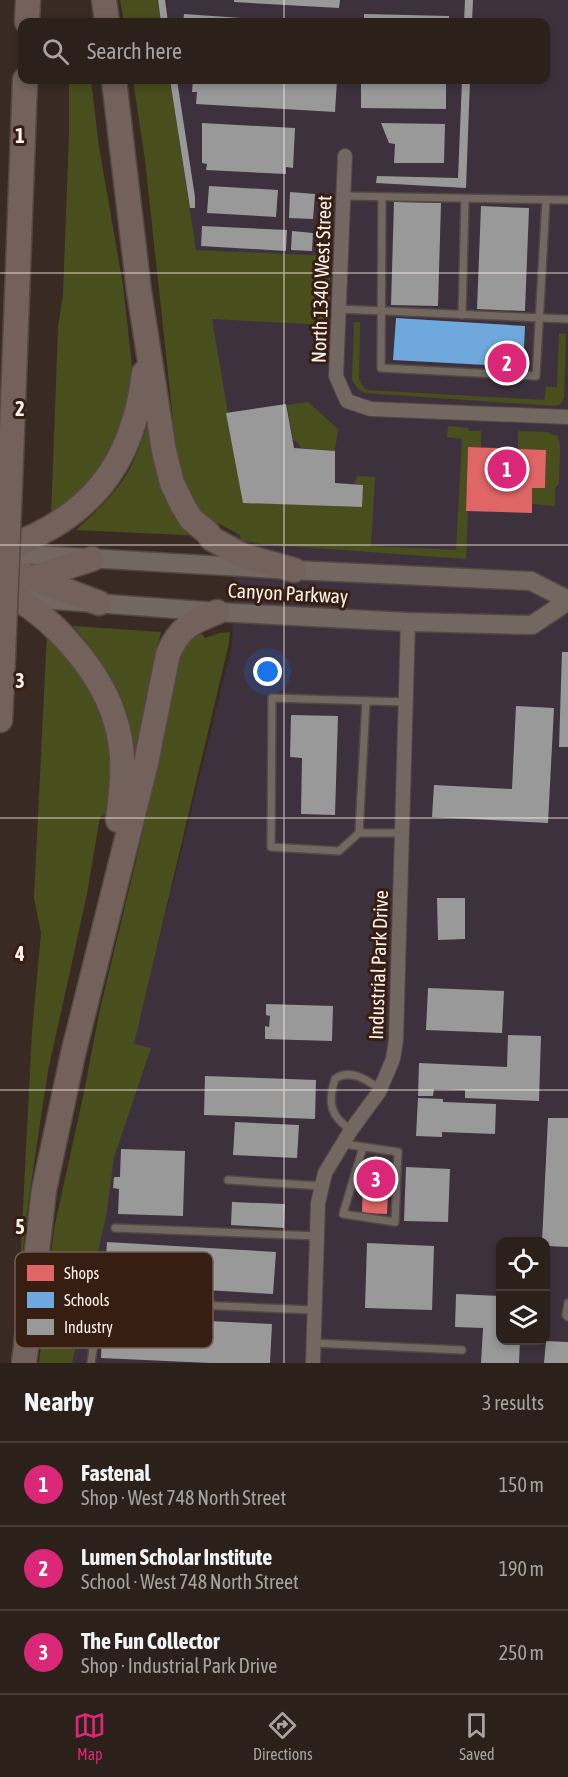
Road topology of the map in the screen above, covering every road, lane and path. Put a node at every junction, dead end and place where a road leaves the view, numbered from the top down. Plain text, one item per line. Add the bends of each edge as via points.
1 (28, 0) edge
2 (104, 0) edge
3 (27, 18) edge
4 (106, 18) edge
5 (25, 84) edge
6 (114, 84) edge
7 (345, 156) dead end
8 (344, 196) junction
9 (382, 197) junction
10 (465, 199) junction
11 (546, 200) junction
12 (568, 200) edge
13 (139, 291) junction
14 (339, 309) junction
15 (381, 311) junction
16 (462, 315) junction
17 (539, 318) junction
18 (568, 319) edge
19 (568, 417) edge
20 (0, 551) edge
21 (92, 559) junction
22 (0, 566) edge
23 (294, 570) junction
24 (32, 578) junction
25 (4, 592) edge
26 (568, 601) edge
27 (99, 603) junction
28 (217, 612) junction
29 (408, 621) junction
30 (366, 701) junction
31 (406, 702) junction
32 (0, 720) edge
33 (359, 833) junction
34 (403, 833) junction
35 (102, 932) junction
36 (380, 1089) junction
37 (351, 1130) junction
38 (344, 1144) junction
39 (363, 1147) junction
40 (228, 1180) dead end
41 (322, 1186) junction
42 (115, 1228) dead end
43 (317, 1236) junction
44 (37, 1252) edge
45 (568, 1303) edge
46 (213, 1306) edge
47 (314, 1310) junction
48 (568, 1317) edge
49 (314, 1343) junction
50 (26, 1348) edge
51 (93, 1348) edge
52 (462, 1350) dead end
53 (24, 1363) edge
54 (91, 1363) edge
55 (313, 1363) edge

1 - 3 highway
2 - 4 highway
5 - 32 highway, bridge
6 - 13 highway
7 - 8 street, North 1340 West Street
8 - 9 lane
8 - 14 street, North 1340 West Street
9 - 10 lane
9 - 15 lane
10 - 11 lane
10 - 16 lane
11 - 12 lane
11 - 17 lane
13 - 20 highway via 144,372 136,416 124,448 102,484 81,508
13 - 23 highway via 164,452 182,504 191,519 212,538 244,556
14 - 15 lane
14 - 19 street, North 1340 West Street via 336,376 347,401 371,409
15 - 16 lane
15 - 17 lane via 381,368 536,376
16 - 17 lane
17 - 18 lane
20 - 21 main road, Canyon Parkway
21 - 23 main road, Canyon Parkway
21 - 24 highway
22 - 24 highway
23 - 26 main road, Canyon Parkway via 531,581
24 - 25 highway
24 - 27 highway
25 - 27 main road, Canyon Parkway
25 - 35 highway via 61,634 86,664 116,723 123,778
26 - 29 main road, Canyon Parkway via 532,624
27 - 28 main road, Canyon Parkway
28 - 29 main road, Canyon Parkway
28 - 35 highway via 187,625 168,654 146,763
29 - 31 street, Industrial Park Drive
30 - 31 lane
30 - 33 lane
30 - 33 lane via 272,698 271,847 339,851
31 - 34 street, Industrial Park Drive
33 - 34 lane
34 - 36 street, Industrial Park Drive via 396,1040 393,1059
35 - 44 highway via 44,1191
36 - 37 street, Industrial Park Drive
36 - 37 lane via 360,1076 335,1079 333,1114
37 - 38 street, Industrial Park Drive
38 - 39 lane
38 - 41 street, Industrial Park Drive via 325,1173
39 - 39 lane via 343,1214 395,1222 398,1152
40 - 41 lane
41 - 43 street, Industrial Park Drive
42 - 43 lane
43 - 47 street, Industrial Park Drive
45 - 48 lane
46 - 47 lane
47 - 49 street, Industrial Park Drive
49 - 52 lane
49 - 55 street, Industrial Park Drive
50 - 53 highway
51 - 54 lane

